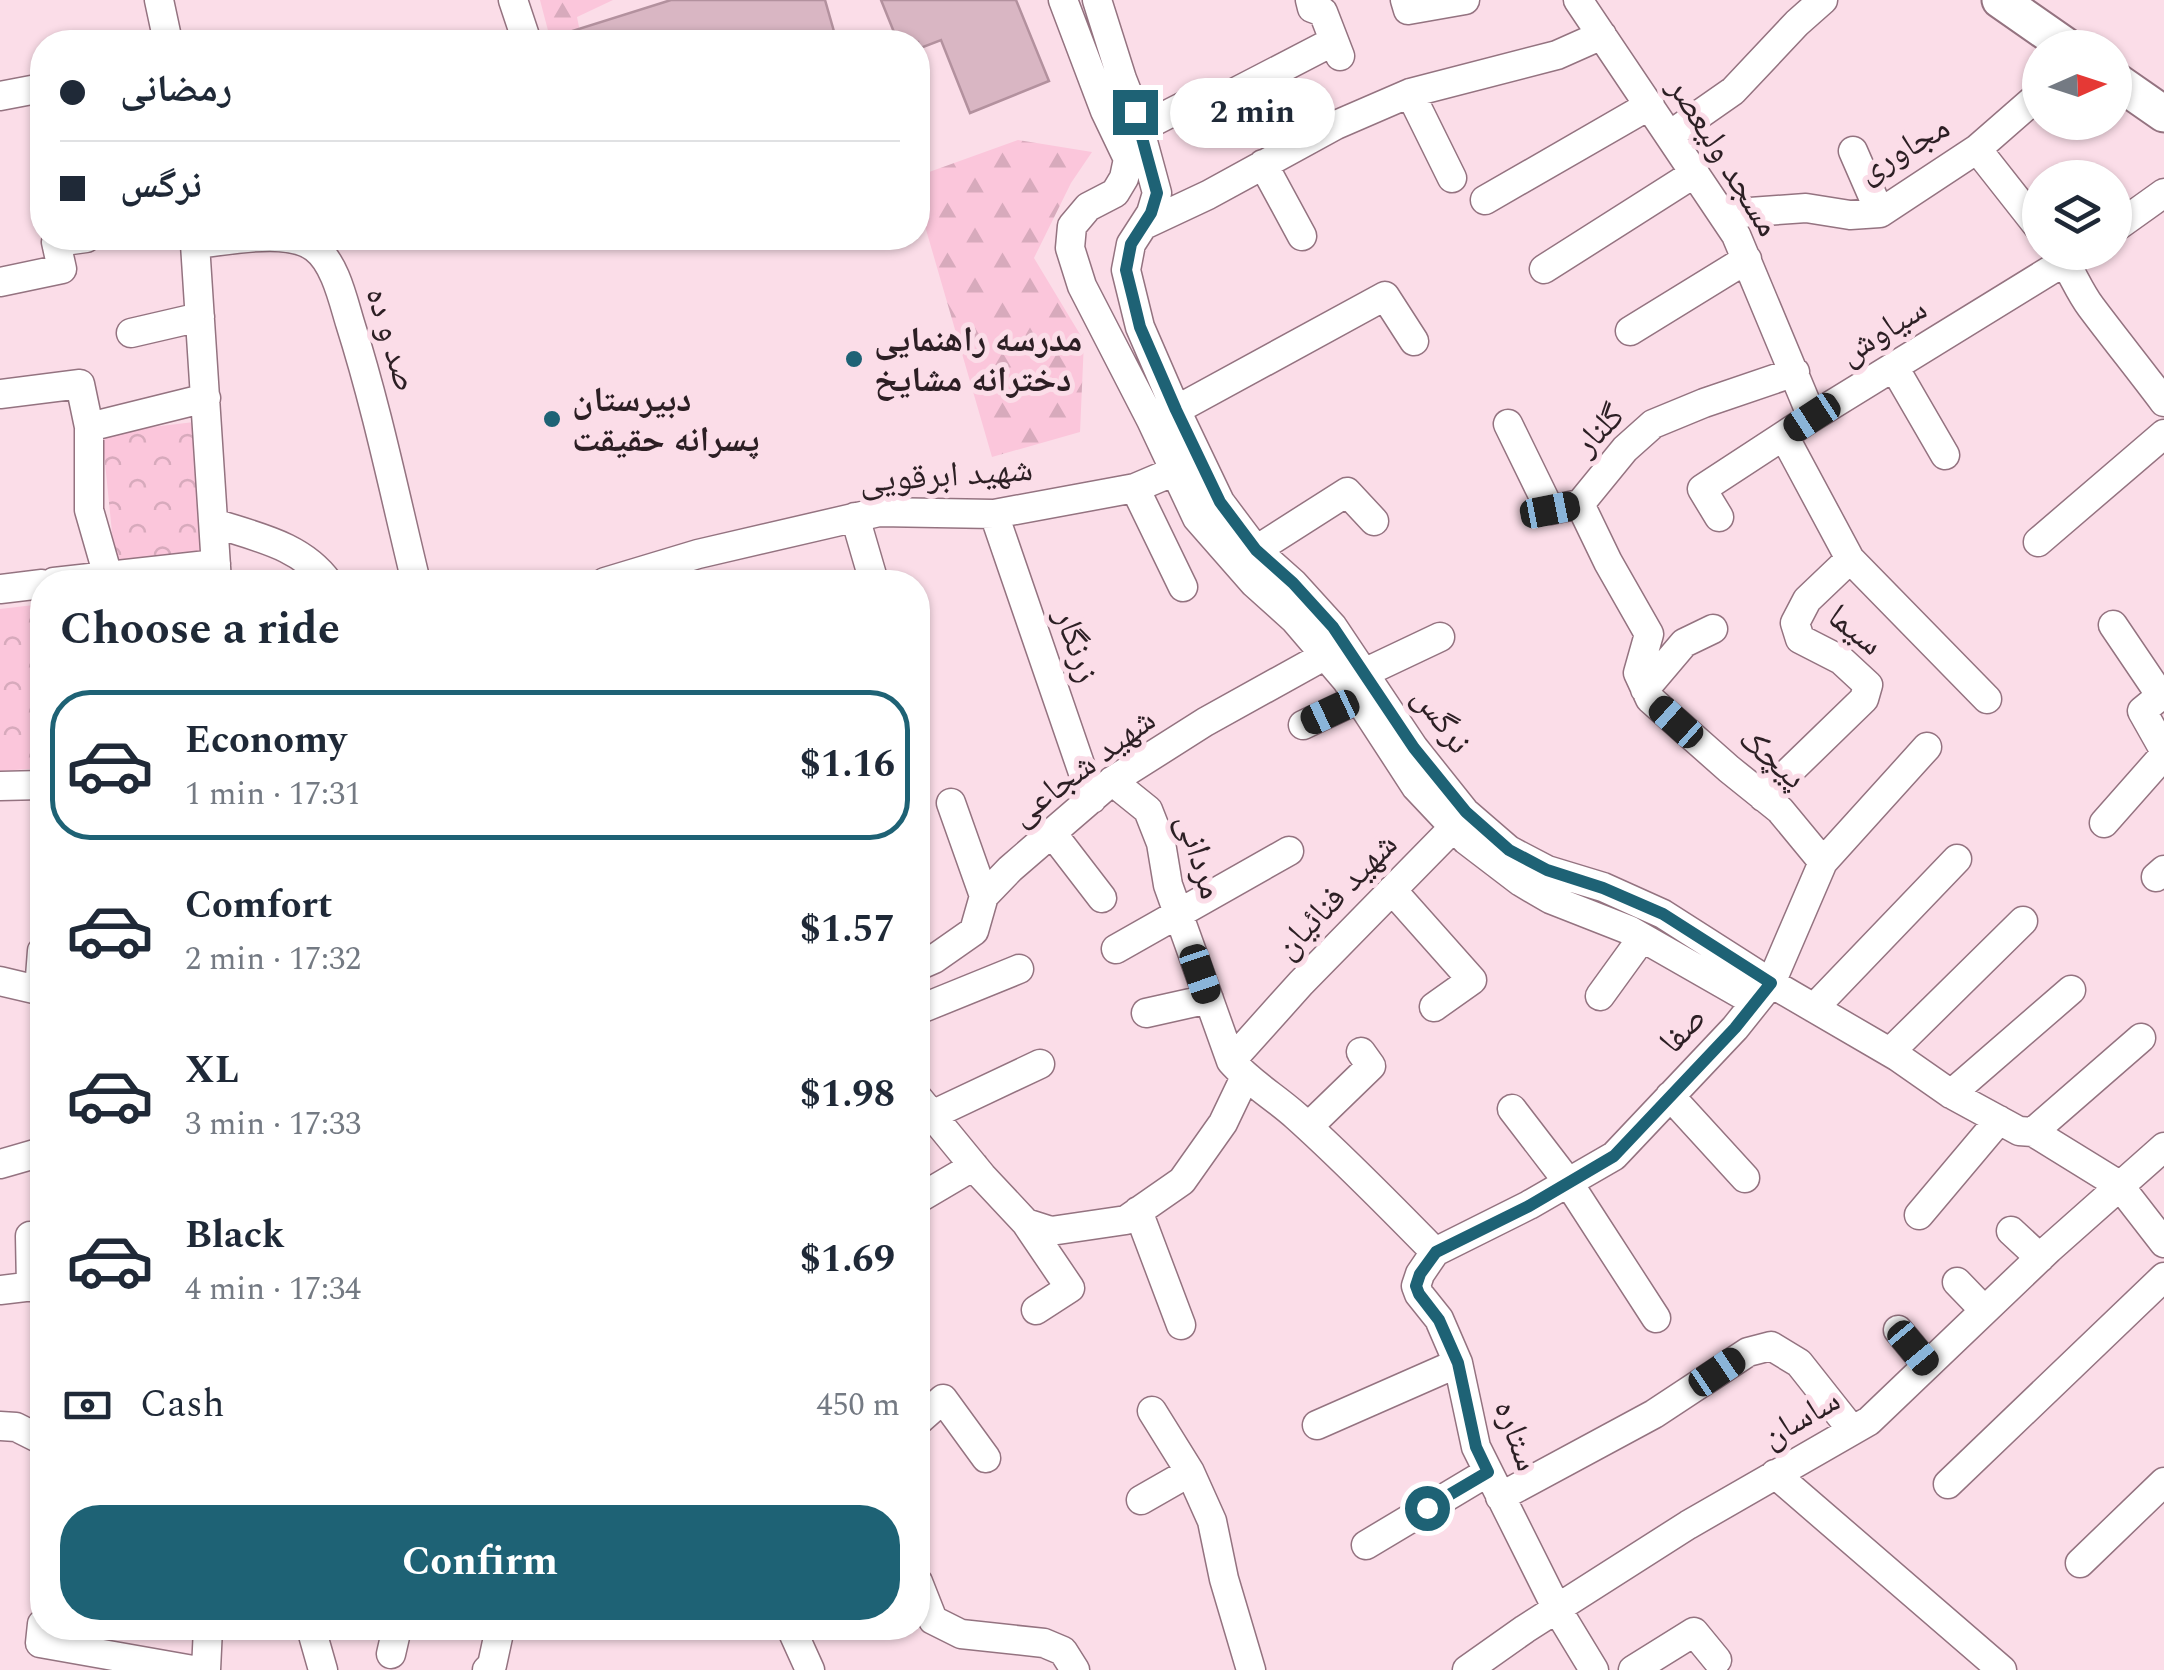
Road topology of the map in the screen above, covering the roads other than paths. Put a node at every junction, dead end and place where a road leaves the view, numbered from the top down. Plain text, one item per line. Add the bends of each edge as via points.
1 (158, 0) edge
2 (513, 0) edge
3 (1063, 0) edge
4 (1097, 0) edge
5 (1310, 0) edge
6 (1404, 0) edge
7 (1465, 0) edge
8 (1578, 0) edge
9 (1823, 0) edge
10 (2000, 0) edge
11 (165, 30) edge
12 (523, 30) edge
13 (2043, 30) edge
14 (1602, 35) junction
15 (30, 90) edge
16 (1410, 92) junction
17 (2132, 92) edge
18 (0, 96) edge
19 (1650, 105) junction
20 (2022, 110) edge
21 (2164, 114) edge
22 (1139, 129) junction
23 (1670, 135) junction
24 (1977, 150) junction
25 (1853, 151) dead end
26 (1264, 164) junction
27 (1695, 173) junction
28 (1452, 178) dead end
29 (2164, 193) edge
30 (1484, 200) dead end
31 (2022, 207) edge
32 (1880, 213) junction
33 (2132, 216) edge
34 (1724, 217) junction
35 (1144, 225) junction
36 (1302, 236) dead end
37 (58, 250) edge
38 (196, 250) edge
39 (317, 250) edge
40 (1747, 259) junction
41 (1544, 269) dead end
42 (2046, 270) edge
43 (2074, 270) edge
44 (0, 282) edge
45 (200, 317) junction
46 (1630, 331) dead end
47 (131, 333) dead end
48 (1414, 341) dead end
49 (1894, 367) junction
50 (1795, 372) junction
51 (0, 394) edge
52 (206, 398) junction
53 (2164, 402) edge
54 (1176, 410) junction
55 (1812, 417) junction
56 (1508, 424) dead end
57 (90, 427) junction
58 (2164, 434) edge
59 (1784, 436) junction
60 (1945, 455) dead end
61 (1175, 471) junction
62 (1135, 488) junction
63 (1580, 504) junction
64 (994, 514) junction
65 (1720, 516) dead end
66 (855, 517) junction
67 (1374, 521) dead end
68 (214, 523) junction
69 (2038, 542) dead end
70 (1256, 550) junction
71 (686, 558) junction
72 (1850, 559) junction
73 (106, 570) edge
74 (217, 570) edge
75 (319, 570) edge
76 (413, 570) edge
77 (646, 570) edge
78 (693, 570) edge
79 (870, 570) edge
80 (30, 585) edge
81 (1183, 588) dead end
82 (0, 589) edge
83 (2113, 625) dead end
84 (1713, 628) dead end
85 (1440, 636) dead end
86 (1324, 656) junction
87 (1361, 686) junction
88 (1645, 689) junction
89 (2162, 695) edge
90 (1987, 699) dead end
91 (1303, 725) dead end
92 (1927, 747) dead end
93 (2164, 752) edge
94 (30, 785) edge
95 (0, 786) edge
96 (1102, 790) junction
97 (1764, 796) junction
98 (951, 803) dead end
99 (2104, 823) dead end
100 (1454, 827) junction
101 (1052, 833) junction
102 (1289, 851) dead end
103 (1957, 858) dead end
104 (1823, 862) junction
105 (1392, 890) junction
106 (984, 896) junction
107 (1102, 898) dead end
108 (1178, 913) junction
109 (2023, 921) dead end
110 (1642, 938) junction
111 (1116, 949) dead end
112 (930, 961) edge
113 (1019, 968) dead end
114 (0, 980) edge
115 (30, 987) edge
116 (2071, 990) dead end
117 (1763, 992) junction
118 (1600, 996) dead end
119 (1209, 999) junction
120 (930, 1005) edge
121 (1434, 1007) dead end
122 (1814, 1008) junction
123 (1146, 1013) dead end
124 (2141, 1038) dead end
125 (1361, 1052) dead end
126 (1890, 1052) junction
127 (1040, 1064) dead end
128 (1238, 1069) junction
129 (1951, 1094) junction
130 (1670, 1096) junction
131 (930, 1105) edge
132 (1512, 1108) dead end
133 (930, 1113) edge
134 (1999, 1120) junction
135 (1308, 1127) junction
136 (2034, 1132) junction
137 (2164, 1147) edge
138 (30, 1155) edge
139 (0, 1164) edge
140 (974, 1166) junction
141 (1745, 1178) dead end
142 (1568, 1182) junction
143 (2119, 1185) junction
144 (930, 1192) edge
145 (1138, 1212) junction
146 (1918, 1216) dead end
147 (1026, 1223) junction
148 (2011, 1230) dead end
149 (2164, 1243) edge
150 (1436, 1252) junction
151 (2040, 1258) junction
152 (2164, 1277) edge
153 (1956, 1282) dead end
154 (30, 1287) edge
155 (0, 1290) edge
156 (1036, 1310) dead end
157 (1984, 1310) junction
158 (1656, 1318) dead end
159 (1181, 1324) dead end
160 (1898, 1330) dead end
161 (1458, 1363) junction
162 (1927, 1365) junction
163 (930, 1411) edge
164 (1152, 1411) dead end
165 (1317, 1425) dead end
166 (0, 1426) edge
167 (1852, 1430) junction
168 (30, 1434) edge
169 (986, 1458) dead end
170 (1190, 1472) junction
171 (1775, 1474) junction
172 (2164, 1482) edge
173 (1494, 1484) junction
174 (1948, 1484) dead end
175 (1141, 1500) dead end
176 (1366, 1545) dead end
177 (2080, 1563) dead end
178 (1556, 1609) junction
179 (930, 1612) edge
180 (40, 1640) edge
181 (207, 1640) edge
182 (314, 1640) edge
183 (497, 1640) edge
184 (796, 1640) edge
185 (1717, 1660) dead end
186 (88, 1661) edge
187 (1476, 1667) edge
188 (193, 1670) edge
189 (206, 1670) edge
190 (323, 1670) edge
191 (487, 1670) edge
192 (810, 1670) edge
193 (1075, 1670) edge
194 (1251, 1670) edge
195 (1594, 1670) edge
196 (1633, 1670) edge
197 (2002, 1670) edge

1 - 11 street
2 - 12 street
3 - 61 street, نرگس via 1128,159 1115,192 1072,226 1070,248 1082,286
4 - 22 street, نرگس
5 - 22 street via 1323,12 1337,48 1197,112 1190,103
6 - 7 street via 1408,10
8 - 14 street, مسجد ولیعصر
9 - 23 street via 1733,91
10 - 13 main road
14 - 16 street via 1558,55
14 - 19 street, مسجد ولیعصر
15 - 18 street
16 - 26 street
16 - 28 street
17 - 21 main road
19 - 23 street, مسجد ولیعصر
19 - 30 street
20 - 24 street, مجاوری
22 - 35 street, نرگس via 1157,193
23 - 27 street, مسجد ولیعصر
24 - 31 street
24 - 32 street, مجاوری
25 - 32 street
26 - 35 street
26 - 36 street
27 - 34 street, مسجد ولیعصر
27 - 41 street
29 - 33 street
32 - 34 street, مجاوری via 1806,208
34 - 40 street, مسجد ولیعصر
35 - 54 street, نرگس via 1131,244 1126,270 1140,327
37 - 44 street via 62,269
38 - 45 street
39 - 76 street, صد و ده via 335,276 376,408
40 - 46 street
40 - 50 street, مسجد ولیعصر
42 - 49 street, سیاوش
43 - 53 street via 2088,304
45 - 47 street
45 - 52 street
48 - 54 street via 1385,296
49 - 55 street, سیاوش
49 - 60 street
50 - 55 street, مسجد ولیعصر
50 - 63 street, گلنار via 1653,424
51 - 57 street via 80,384
52 - 57 street
52 - 68 street
54 - 70 street, نرگس via 1220,502
55 - 59 street, سیاوش
56 - 63 street, گلنار via 1550,510
57 - 73 street via 88,510
58 - 69 street
59 - 65 street, سیاوش via 1702,489
59 - 72 street, سیما
61 - 62 street, شهید ابرقویی
61 - 86 street, نرگس via 1197,518
62 - 64 street, شهید ابرقویی
62 - 81 street
63 - 88 street via 1649,634 1638,672
64 - 66 street, شهید ابرقویی
64 - 96 street, زرنگار
66 - 71 street, شهید ابرقویی
66 - 79 street
67 - 70 street via 1347,492
68 - 74 street
68 - 75 street via 283,545
70 - 87 street, نرگس via 1333,627
71 - 77 street, شهید ابرقویی
71 - 78 street
72 - 90 street, سیما
72 - 97 street, سیما via 1807,600 1795,623 1800,639 1841,660 1868,685 1864,699
80 - 82 street
83 - 89 street
84 - 88 street via 1684,643
85 - 87 street
86 - 87 street, نرگس
86 - 96 street, شهید شجاعی
87 - 91 street
87 - 100 street, نرگس via 1416,787
87 - 117 street, نرگس via 1466,812 1509,850 1663,914
88 - 97 street, پیچک
89 - 93 street via 2142,711
92 - 104 street, صفا
93 - 99 street
94 - 95 street
96 - 101 street, شهید شجاعی
96 - 108 street, مردانی via 1148,810
97 - 104 street, پیچک
98 - 106 street
100 - 105 street, شهید فنائیان
100 - 110 street, نرگس via 1521,882
101 - 106 street, شهید شجاعی
101 - 107 street
102 - 108 street
103 - 122 street
104 - 117 street, صفا
105 - 121 street via 1472,980
105 - 128 street, شهید فنائیان via 1301,982
106 - 112 street, شهید شجاعی via 974,931
108 - 111 street
108 - 119 street, مردانی
109 - 126 street
110 - 117 street, نرگس
110 - 118 street
113 - 120 street
114 - 115 street
116 - 129 street
117 - 122 street, نرگس
117 - 130 street, صفا
119 - 123 street
119 - 128 street, مردانی
122 - 126 street, نرگس
124 - 136 street
125 - 135 street via 1371,1066
126 - 129 street, نرگس
127 - 131 street
128 - 135 street
128 - 145 street, شهید فنائیان via 1223,1123 1182,1181
129 - 134 street, نرگس
130 - 141 street
130 - 142 street, صفا via 1614,1156
132 - 142 street
133 - 140 street
134 - 136 street, نرگس
134 - 146 street
135 - 150 street
136 - 143 street, نرگس
137 - 143 street, ساسان
138 - 139 street
140 - 144 street
140 - 147 street
142 - 150 street, صفا
142 - 158 street
143 - 149 street
143 - 151 street, ساسان
145 - 147 street, شهید فنائیان via 1126,1220 1051,1231
145 - 159 street
147 - 156 street via 1070,1288
148 - 151 street
150 - 161 street, ستاره via 1416,1286
151 - 157 street, ساسان
152 - 174 street
153 - 157 street
154 - 155 street
157 - 162 street, ساسان
160 - 162 street
161 - 165 street
161 - 173 street, ستاره via 1476,1447
162 - 167 street, ساسان
163 - 169 street via 943,1400
164 - 170 street
166 - 168 street
167 - 171 street, ساسان
167 - 173 street via 1799,1363 1771,1346 1748,1352 1654,1414
170 - 175 street
170 - 194 street via 1212,1521
171 - 178 street, ساسان
171 - 197 street
172 - 177 street
173 - 176 street
173 - 178 street, ستاره
178 - 187 street, ساسان
178 - 195 street, ستاره
179 - 193 street via 960,1634 1044,1643 1063,1651
180 - 186 street
181 - 189 street
182 - 190 street
183 - 191 street
184 - 192 street
185 - 196 street via 1694,1632
186 - 188 street

